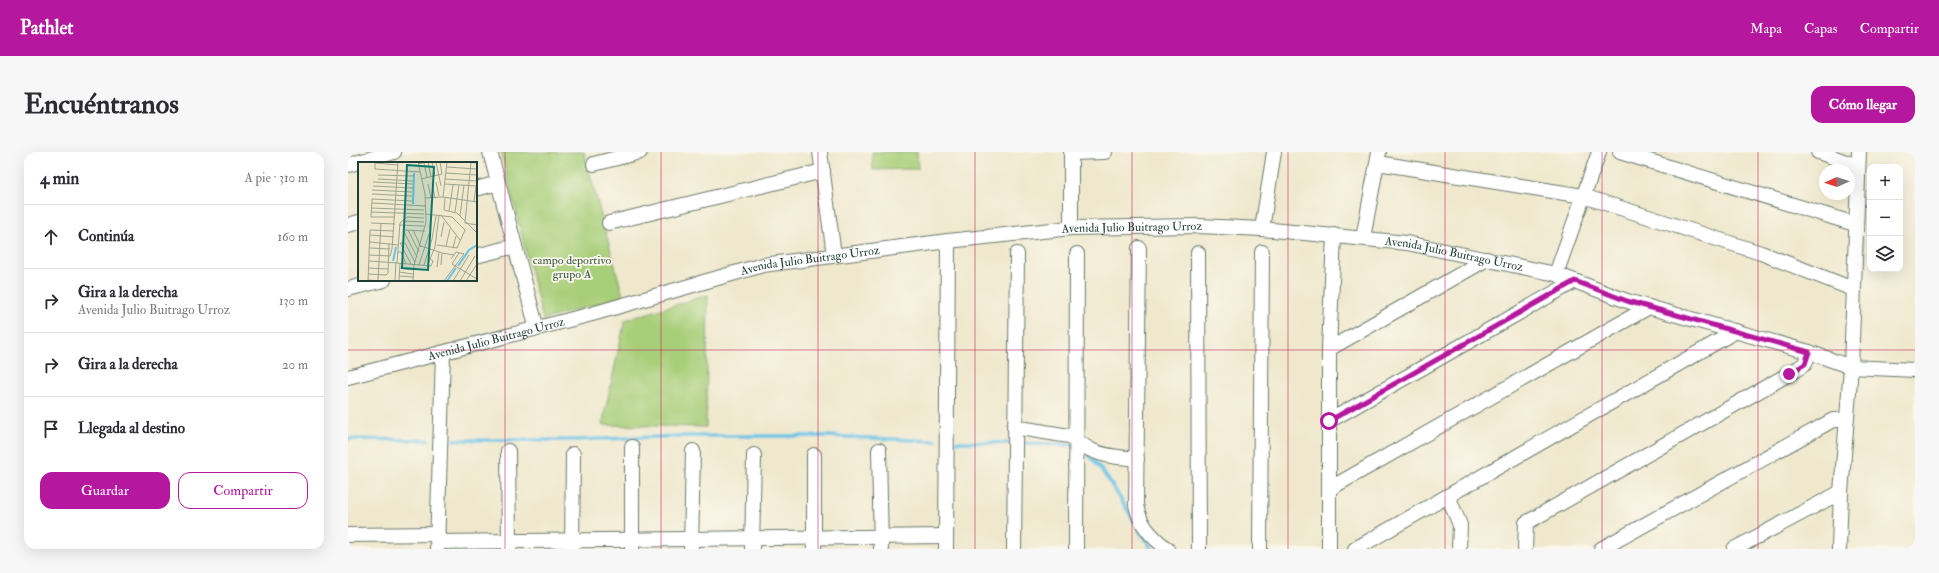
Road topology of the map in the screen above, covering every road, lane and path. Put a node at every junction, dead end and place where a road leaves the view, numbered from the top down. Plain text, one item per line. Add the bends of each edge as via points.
1 (394, 152) edge
2 (490, 152) edge
3 (640, 152) edge
4 (820, 152) edge
5 (1105, 152) edge
6 (1274, 152) edge
7 (1599, 152) edge
8 (1620, 152) edge
9 (1818, 152) edge
10 (1859, 152) edge
11 (1070, 153) edge
12 (1378, 157) edge
13 (358, 162) edge
14 (359, 162) edge
15 (594, 164) dead end
16 (348, 165) edge
17 (1858, 166) junction
18 (823, 171) junction
19 (498, 183) junction
20 (477, 190) edge
21 (1583, 196) junction
22 (358, 222) edge
23 (609, 223) dead end
24 (1855, 224) junction
25 (348, 225) edge
26 (1071, 228) junction
27 (1262, 229) junction
28 (1334, 235) junction
29 (1363, 238) junction
30 (515, 246) junction
31 (1139, 248) dead end
32 (947, 251) junction
33 (1262, 252) dead end
34 (1198, 253) dead end
35 (1017, 254) dead end
36 (1077, 254) dead end
37 (834, 255) junction
38 (477, 256) edge
39 (1487, 259) junction
40 (1556, 274) junction
41 (380, 281) edge
42 (1575, 281) junction
43 (1853, 289) junction
44 (348, 290) edge
45 (1649, 307) junction
46 (538, 329) junction
47 (1736, 332) junction
48 (1329, 349) junction
49 (1809, 352) junction
50 (443, 354) junction
51 (1851, 367) junction
52 (1915, 370) edge
53 (348, 377) edge
54 (1846, 420) junction
55 (1329, 421) junction
56 (1015, 433) junction
57 (1077, 441) junction
58 (632, 447) dead end
59 (508, 450) dead end
60 (879, 450) dead end
61 (693, 451) dead end
62 (573, 454) dead end
63 (754, 455) dead end
64 (814, 455) dead end
65 (1137, 459) junction
66 (1329, 489) junction
67 (1841, 492) junction
68 (1448, 496) junction
69 (348, 535) edge
70 (438, 542) edge
71 (946, 542) edge
72 (814, 543) edge
73 (880, 543) edge
74 (632, 544) edge
75 (691, 544) edge
76 (751, 544) edge
77 (508, 545) edge
78 (572, 545) edge
79 (1014, 549) edge
80 (1076, 549) edge
81 (1167, 549) edge
82 (1199, 549) edge
83 (1260, 549) edge
84 (1329, 549) edge
85 (1355, 549) edge
86 (1459, 549) edge
87 (1525, 549) edge
88 (1601, 549) edge
89 (1734, 549) edge
90 (1839, 549) edge

1 - 14 street
2 - 19 street
3 - 15 street
4 - 18 street
5 - 11 street
6 - 27 street
7 - 21 street
8 - 24 street
9 - 17 street
10 - 17 street
11 - 26 street
12 - 21 street
12 - 29 street
13 - 16 street
17 - 24 street
18 - 23 street
18 - 37 street
19 - 20 street
19 - 30 street
21 - 40 street
21 - 43 street via 1761,253
22 - 25 street
24 - 43 street
26 - 27 street, Avenida Julio Buitrago Urroz via 1199,226
26 - 32 street, Avenida Julio Buitrago Urroz
27 - 28 street, Avenida Julio Buitrago Urroz
28 - 29 street, Avenida Julio Buitrago Urroz
28 - 48 street
29 - 39 street, Avenida Julio Buitrago Urroz via 1407,243
30 - 38 street
30 - 46 street
31 - 65 street
32 - 37 street, Avenida Julio Buitrago Urroz
32 - 71 street
33 - 83 street
34 - 82 street
35 - 56 street
36 - 57 street
37 - 46 street, Avenida Julio Buitrago Urroz via 763,265
39 - 40 street, Avenida Julio Buitrago Urroz
39 - 48 street
40 - 42 street, Avenida Julio Buitrago Urroz
41 - 44 street
42 - 45 street, Avenida Julio Buitrago Urroz
42 - 55 street
43 - 51 street
45 - 47 street, Avenida Julio Buitrago Urroz
45 - 66 street
46 - 50 street, Avenida Julio Buitrago Urroz
47 - 49 street, Avenida Julio Buitrago Urroz
47 - 68 street
48 - 55 street
49 - 51 street, Avenida Julio Buitrago Urroz
49 - 87 street via 1805,364 1789,374 1526,523
50 - 53 street, Avenida Julio Buitrago Urroz
50 - 70 street
51 - 52 street, Avenida Julio Buitrago Urroz
51 - 54 street
54 - 67 street
54 - 88 street via 1833,420
55 - 66 street
56 - 57 street
56 - 79 street
57 - 65 street via 1108,457
57 - 80 street
58 - 74 street
59 - 77 street
60 - 73 street
61 - 75 street
62 - 78 street
63 - 76 street
64 - 72 street
65 - 81 street via 1138,515 1151,536
66 - 84 street
67 - 89 street
67 - 90 street
68 - 85 street
68 - 86 street via 1460,525
69 - 70 street
70 - 77 street
71 - 73 street
72 - 73 street
72 - 76 street
74 - 75 street
74 - 78 street
75 - 76 street
77 - 78 street

